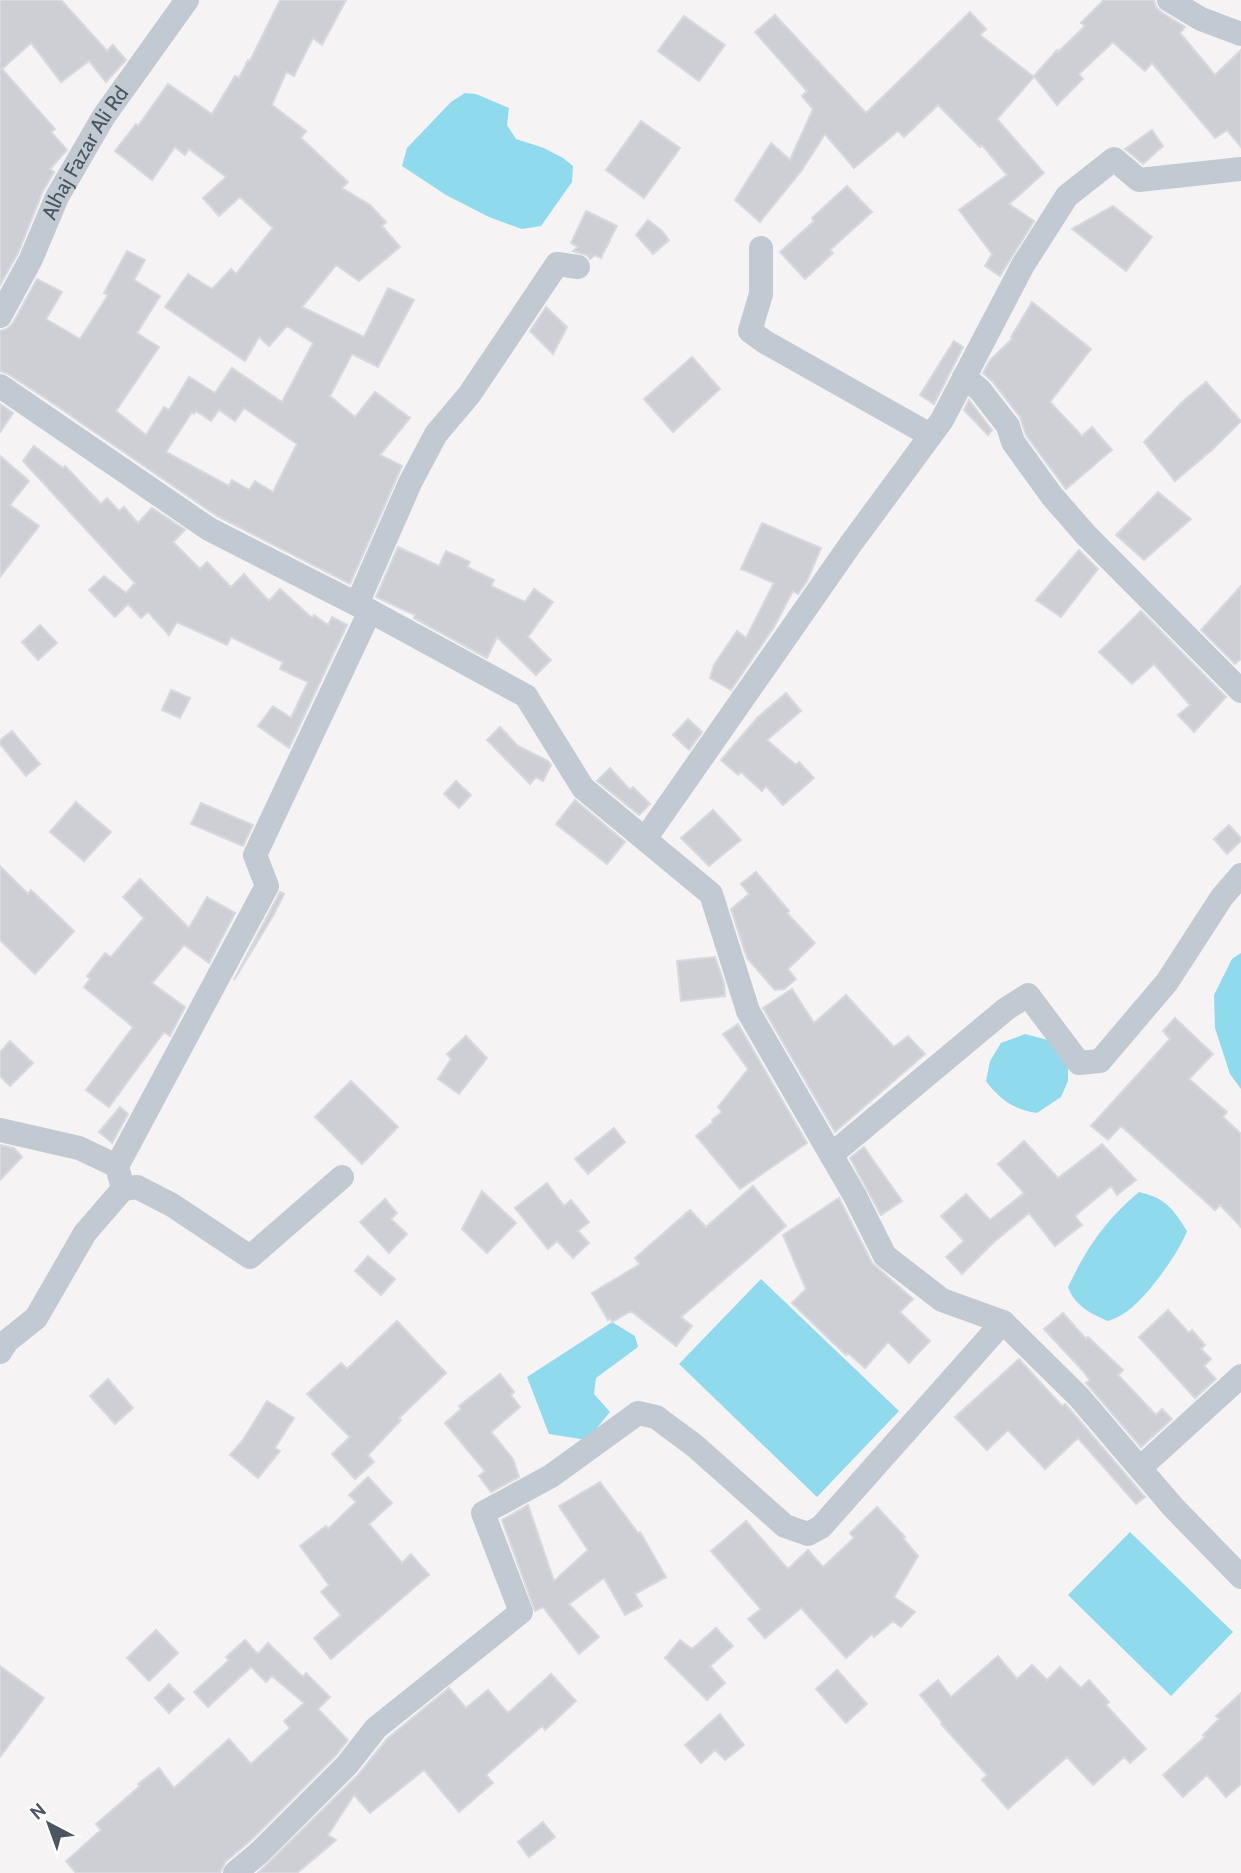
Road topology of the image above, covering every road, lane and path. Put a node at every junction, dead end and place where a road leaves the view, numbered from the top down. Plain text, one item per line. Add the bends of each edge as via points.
1 (187, 0) edge
2 (1169, 0) edge
3 (1241, 34) edge
4 (1241, 169) edge
5 (761, 248) dead end
6 (578, 267) dead end
7 (0, 316) edge
8 (964, 377) junction
9 (0, 386) edge
10 (930, 435) junction
11 (363, 608) junction
12 (1241, 691) edge
13 (645, 839) junction
14 (1241, 875) edge
15 (0, 1130) edge
16 (831, 1155) junction
17 (120, 1177) junction
18 (342, 1177) dead end
19 (1003, 1322) junction
20 (0, 1352) edge
21 (1241, 1376) edge
22 (1140, 1468) junction
23 (1241, 1577) edge
24 (235, 1873) edge

1 - 7 street, Alhaj Fazar Ali Rd via 104,116 57,197
2 - 3 street via 1201,19
4 - 8 street via 1139,180 1114,159 1067,196 1023,265
5 - 10 street via 761,293 750,331
6 - 11 street via 557,264 470,395 436,434 410,483
8 - 10 street
8 - 12 street via 1008,426 1013,442 1086,535
9 - 11 street via 209,529
10 - 13 street
11 - 13 street via 526,696 583,788
11 - 17 street via 255,855 267,886
13 - 16 street via 711,894 748,1011
14 - 16 street via 1167,982 1100,1061 1079,1063 1028,995
15 - 17 street via 79,1148
16 - 19 street via 885,1256 942,1300
17 - 18 street via 250,1257
17 - 20 street via 36,1318
19 - 22 street via 1079,1396
19 - 24 street via 821,1527 807,1534 785,1526 656,1417 638,1413 551,1476 483,1513 521,1612 376,1728 347,1765
21 - 22 street
22 - 23 street

